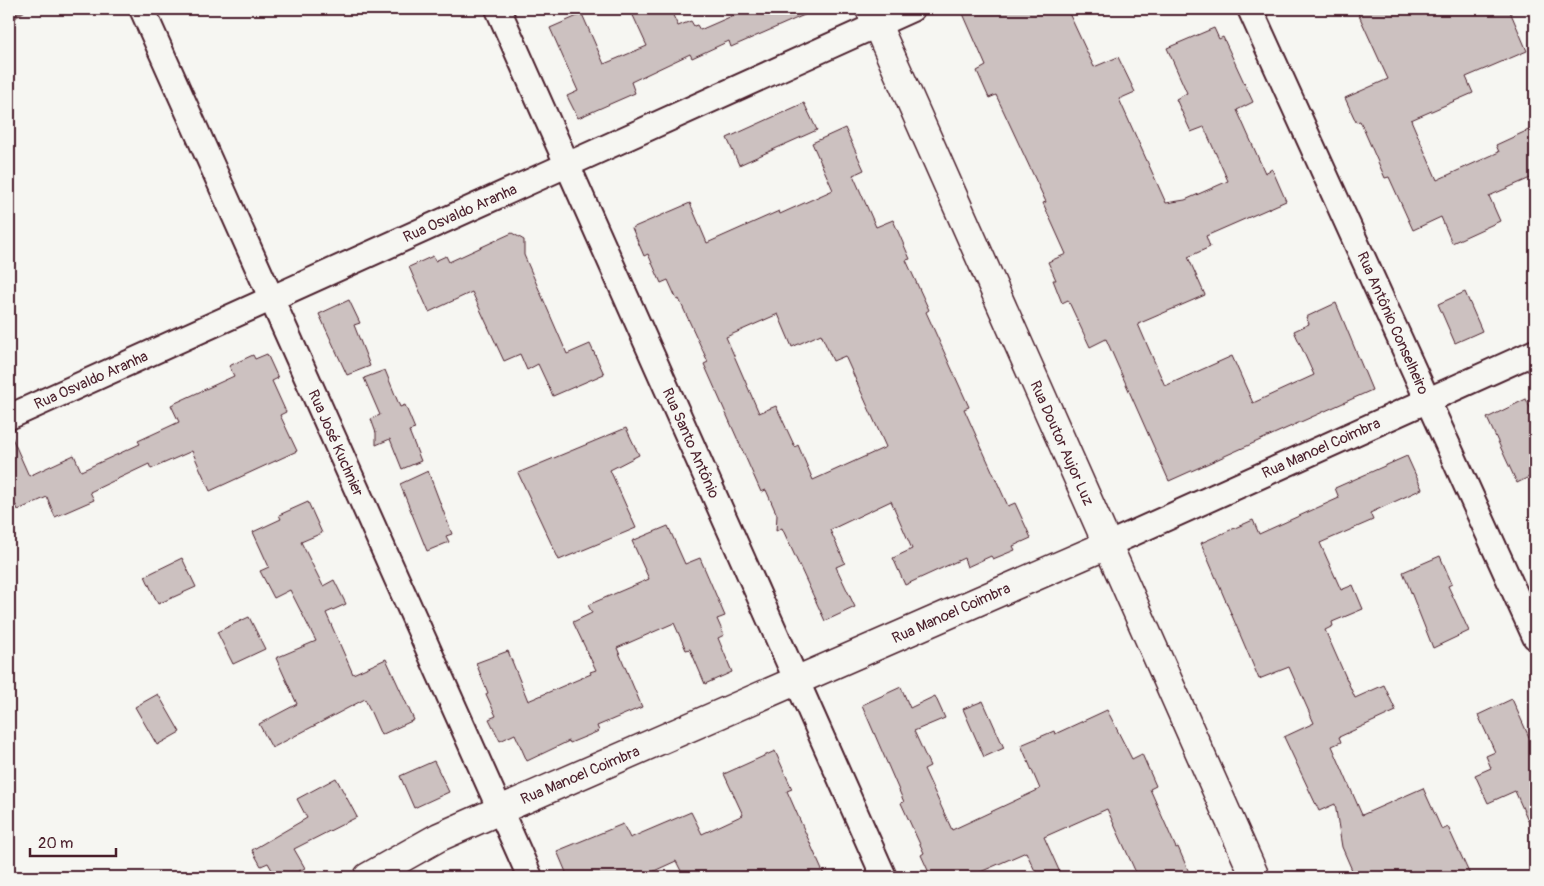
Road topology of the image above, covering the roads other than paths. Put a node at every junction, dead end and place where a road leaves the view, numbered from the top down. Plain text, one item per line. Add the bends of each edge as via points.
1 (142, 9) edge
2 (498, 9) edge
3 (912, 9) edge
4 (1250, 9) edge
5 (873, 17) edge
6 (567, 164) junction
7 (271, 298) junction
8 (1535, 352) edge
9 (1428, 400) junction
10 (9, 417) edge
11 (1107, 544) junction
12 (1535, 637) edge
13 (797, 681) junction
14 (500, 810) junction
15 (368, 877) edge
16 (530, 877) edge
17 (884, 877) edge
18 (1255, 877) edge

1 - 7 street, Rua José Kuchnier
2 - 6 street, Rua Santo Antônio
3 - 5 street, Rua Osvaldo Aranha
4 - 9 street, Rua Antônio Conselheiro
5 - 6 street, Rua Osvaldo Aranha
5 - 11 street, Rua Doutor Aujor Luz
6 - 7 street, Rua Osvaldo Aranha
6 - 13 street, Rua Santo Antônio
7 - 10 street, Rua Osvaldo Aranha
7 - 14 street, Rua José Kuchnier
8 - 9 street, Rua Manoel Coimbra
9 - 11 street, Rua Manoel Coimbra
9 - 12 street, Rua Antônio Conselheiro
11 - 13 street, Rua Manoel Coimbra
11 - 18 street, Rua Doutor Aujor Luz
13 - 14 street, Rua Manoel Coimbra
13 - 17 street, Rua Santo Antônio
14 - 15 street, Rua Manoel Coimbra via 439,837
14 - 16 street, Rua José Kuchnier

